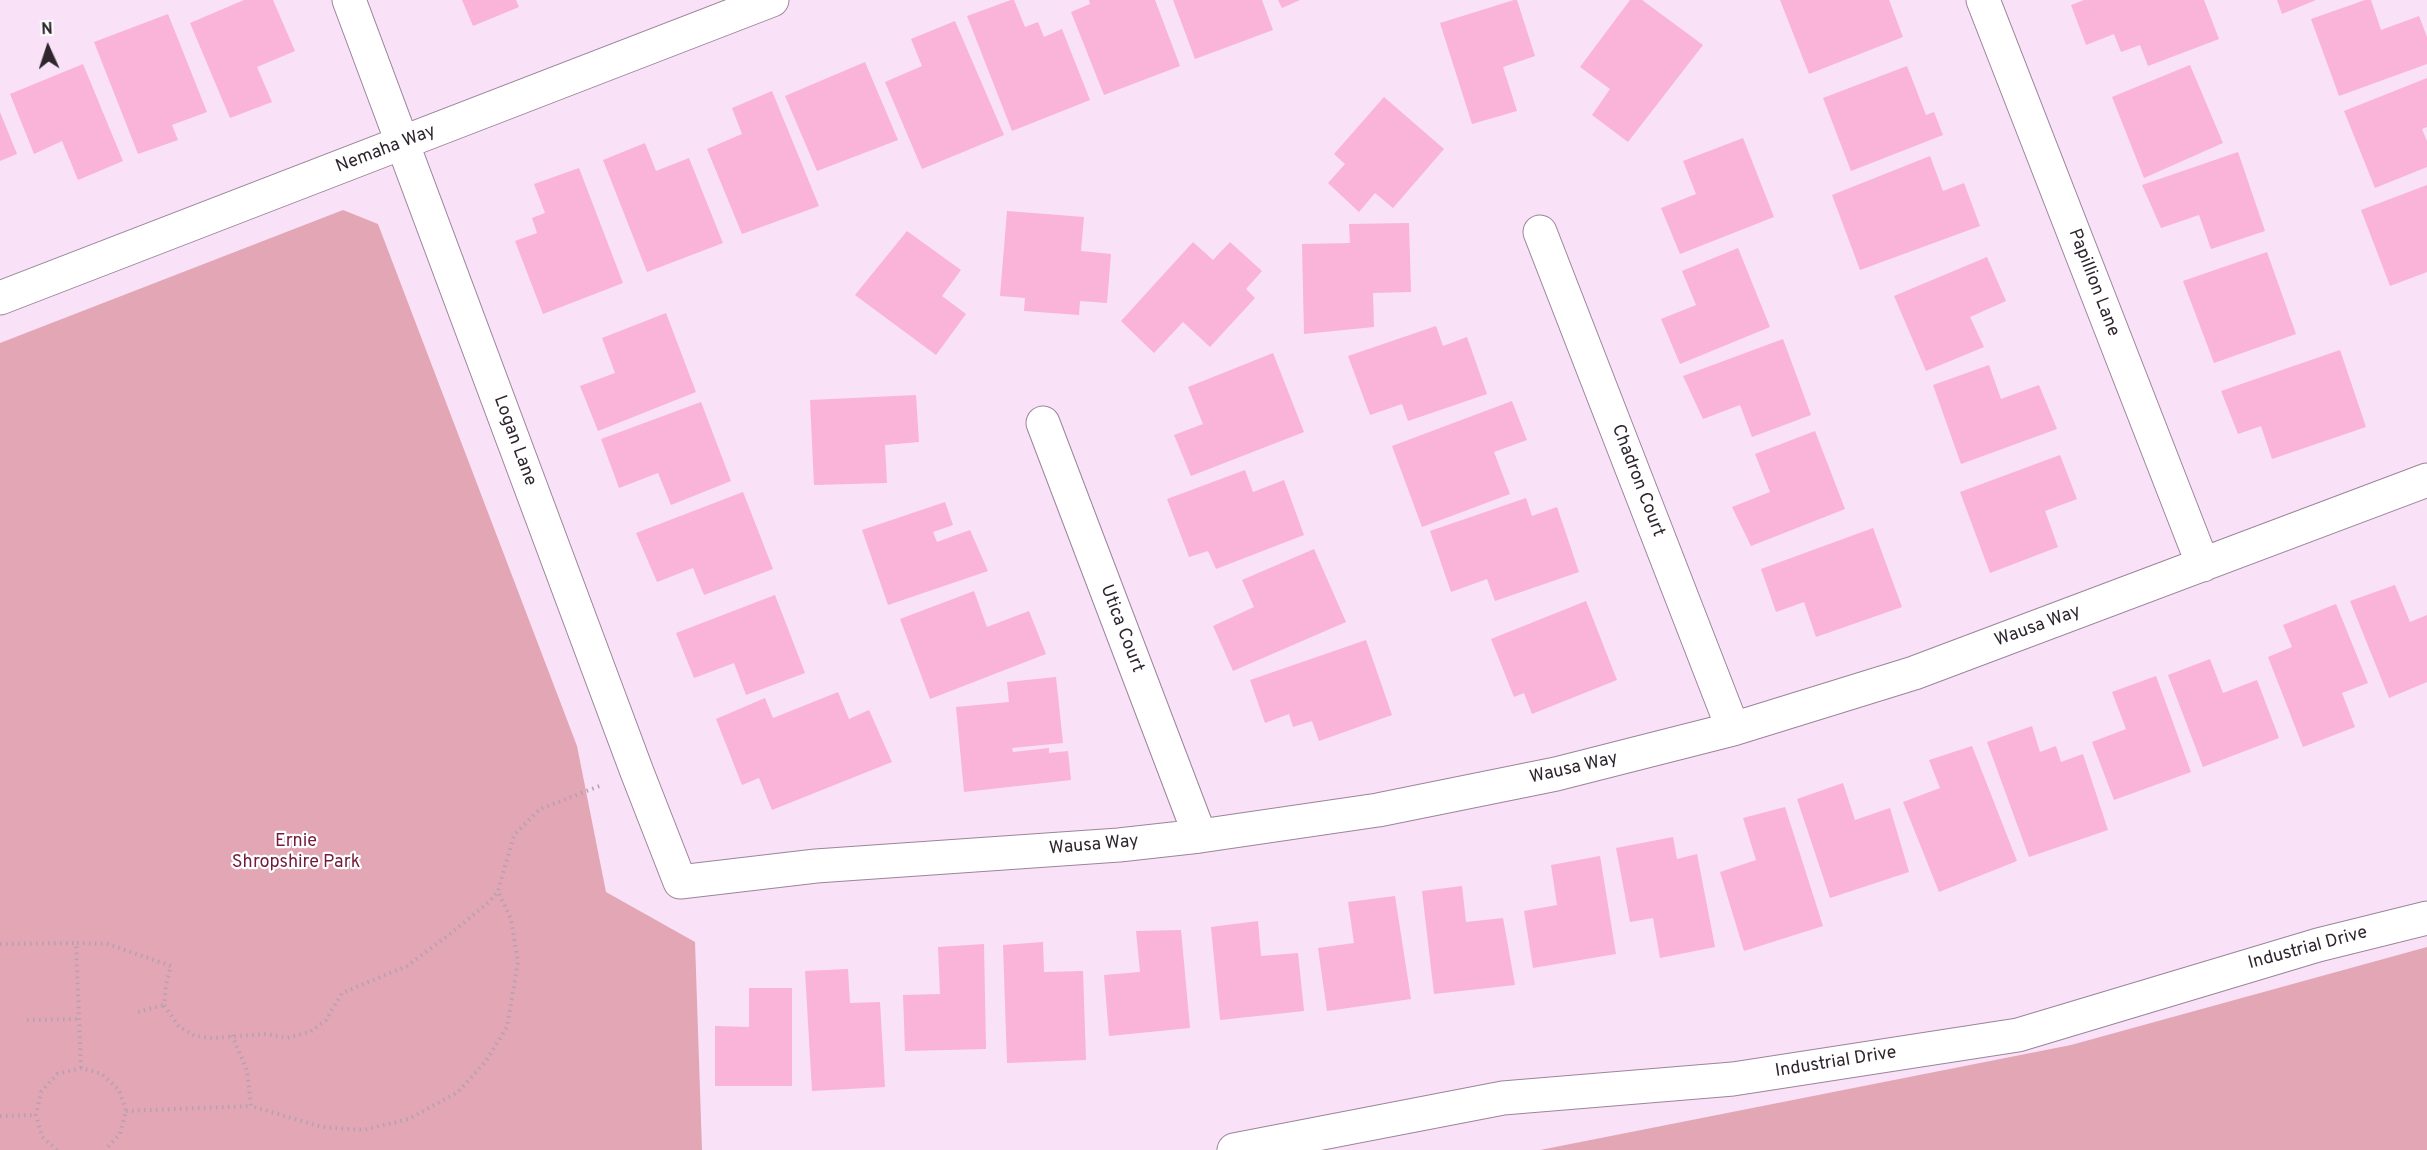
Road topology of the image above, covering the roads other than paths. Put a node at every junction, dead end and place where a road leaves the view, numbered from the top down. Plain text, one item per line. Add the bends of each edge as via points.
1 (349, 0) edge
2 (772, 0) edge
3 (1983, 0) edge
4 (404, 143) junction
5 (1540, 232) dead end
6 (0, 298) edge
7 (1042, 423) dead end
8 (2427, 480) edge
9 (2203, 565) junction
10 (1733, 729) junction
11 (1200, 836) junction
12 (680, 882) joint
13 (2427, 918) edge
14 (1234, 1150) edge

1 - 4 street, Logan Lane
2 - 4 street, Nemaha Way
3 - 9 street, Papillion Lane
4 - 6 street, Nemaha Way
4 - 12 street, Logan Lane
5 - 10 street, Chadron Court
7 - 11 street, Utica Court
8 - 9 street, Wausa Way
9 - 10 street, Wausa Way via 1914,673
10 - 11 street, Wausa Way via 1556,774 1412,803
11 - 12 street, Wausa Way via 816,866
13 - 14 street, Industrial Drive via 2318,945 2018,1035 1733,1079 1503,1098

